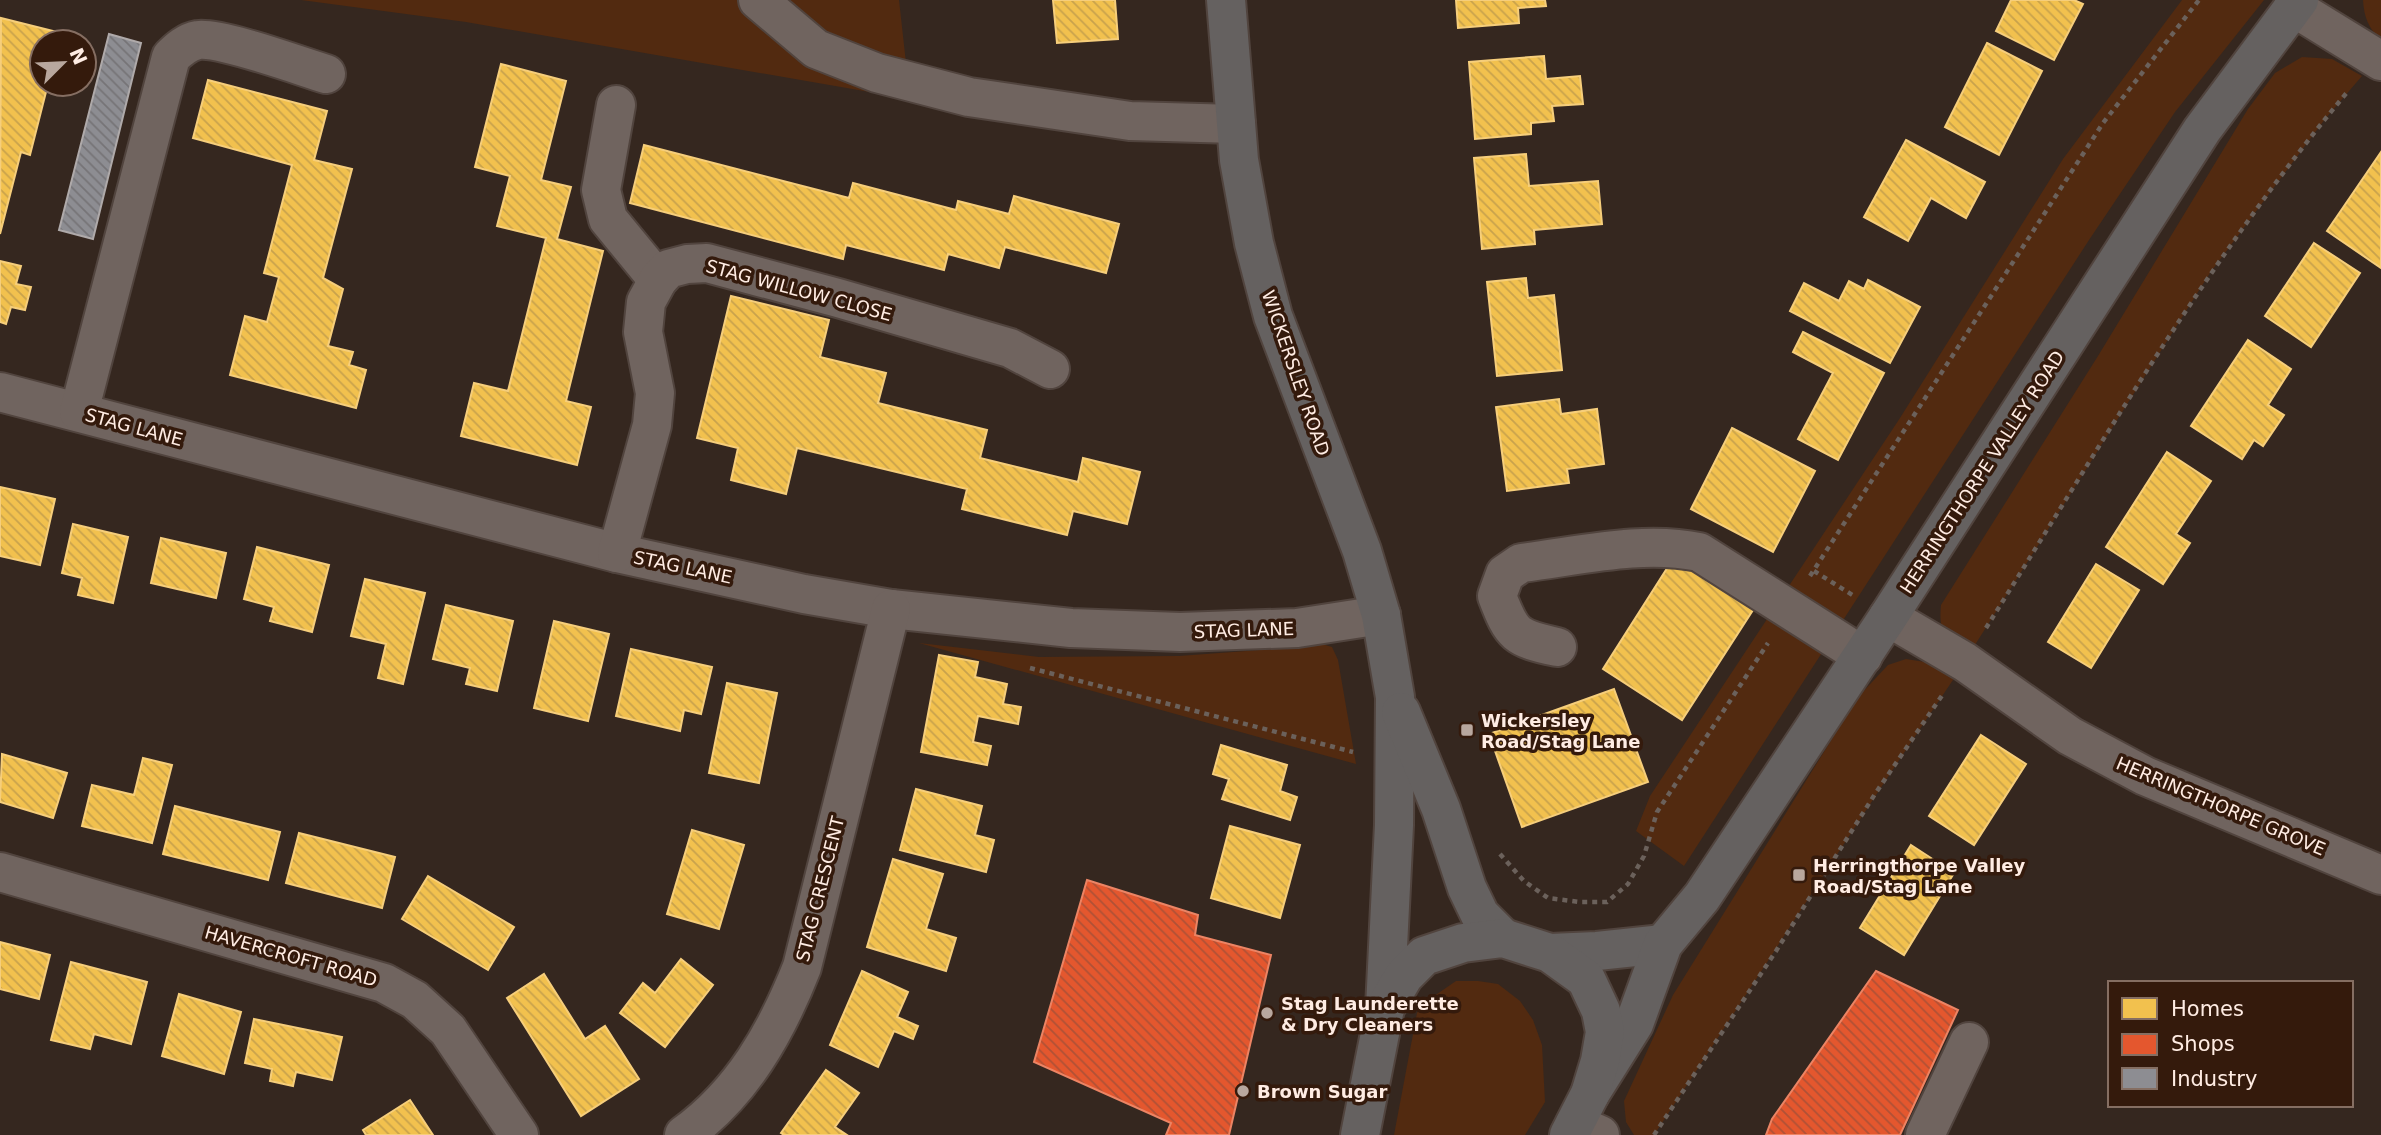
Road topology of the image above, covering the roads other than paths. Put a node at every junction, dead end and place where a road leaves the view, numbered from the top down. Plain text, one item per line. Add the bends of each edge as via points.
1 (758, 0) edge
2 (1226, 0) edge
3 (2296, 4) edge
4 (2379, 59) edge
5 (326, 74) dead end
6 (615, 105) dead end
7 (1236, 124) junction
8 (658, 280) junction
9 (1050, 369) dead end
10 (0, 392) edge
11 (79, 412) junction
12 (617, 553) junction
13 (891, 609) junction
14 (1381, 615) junction
15 (1888, 617) junction
16 (1557, 647) dead end
17 (1863, 656) junction
18 (1395, 697) junction
19 (0, 872) edge
20 (2381, 875) edge
21 (1503, 937) junction
22 (1663, 944) junction
23 (1550, 953) junction
24 (1384, 1008) junction
25 (1969, 1042) dead end
26 (1584, 1122) edge
27 (519, 1135) edge
28 (684, 1135) edge
29 (1360, 1135) edge
30 (1925, 1135) edge

1 - 7 street via 816,49 877,73 969,97 1130,121
2 - 7 main road, WICKERSLEY ROAD
3 - 4 street
3 - 15 main road, HERRINGTHORPE VALLEY ROAD via 2202,130
5 - 11 street via 218,41 199,40 182,46 171,57
6 - 8 street via 601,190 608,219
7 - 14 main road, WICKERSLEY ROAD via 1254,243 1273,316 1362,551
8 - 9 street, STAG WILLOW CLOSE via 668,269 707,263 1010,348
8 - 12 street via 646,302 643,332 654,393 652,425
10 - 11 street, STAG LANE
11 - 12 street, STAG LANE
12 - 13 street, STAG LANE
13 - 14 street, STAG LANE via 1071,628 1180,632 1297,628
13 - 28 street, STAG CRESCENT via 802,967 760,1055 731,1094
14 - 18 main road, WICKERSLEY ROAD
15 - 17 main road, HERRINGTHORPE VALLEY ROAD
15 - 20 street, HERRINGTHORPE GROVE via 1965,662 2070,736 2145,776
16 - 17 street via 1527,641 1509,626 1497,596 1505,574 1521,563 1679,548 1699,552
17 - 22 main road, HERRINGTHORPE VALLEY ROAD via 1702,897
18 - 21 main road, WICKERSLEY ROAD via 1480,915
18 - 24 main road, WICKERSLEY ROAD via 1394,825
19 - 27 street, HAVERCROFT ROAD via 384,983 415,1000 448,1030
21 - 23 main road
21 - 24 main road via 1463,943 1424,956 1404,976
22 - 23 main road
22 - 26 main road, HERRINGTHORPE VALLEY ROAD via 1634,1024
23 - 26 main road via 1586,979 1601,1011 1605,1032
24 - 29 main road
25 - 30 street

